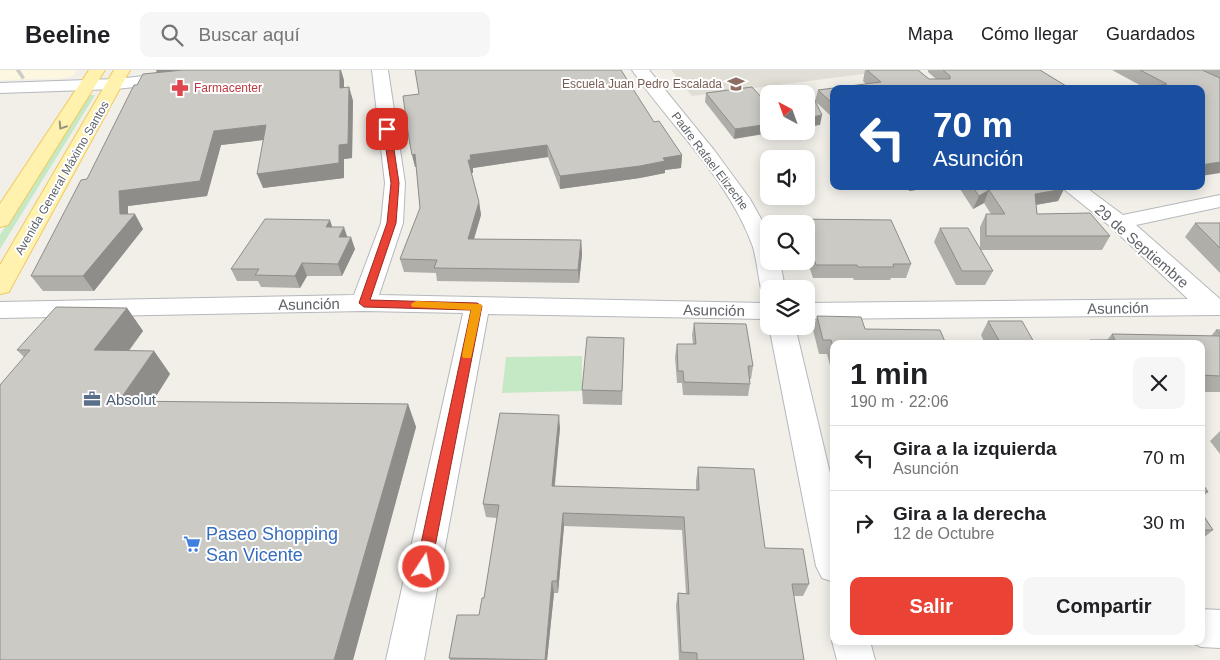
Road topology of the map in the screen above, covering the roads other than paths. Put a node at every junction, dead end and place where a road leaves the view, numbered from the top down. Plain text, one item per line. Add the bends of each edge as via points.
1 (247, 70) edge
2 (380, 70) edge
3 (640, 70) edge
4 (85, 73) edge
5 (119, 77) edge
6 (36, 80) junction
7 (0, 88) edge
8 (1075, 190) edge
9 (1220, 201) edge
10 (0, 220) edge
11 (1119, 222) junction
12 (771, 280) edge
13 (0, 286) edge
14 (364, 303) junction
15 (477, 306) junction
16 (1216, 307) edge
17 (0, 310) edge
18 (760, 311) edge
19 (815, 311) edge
20 (784, 335) edge
21 (830, 548) edge
22 (1205, 628) edge
23 (1220, 629) edge
24 (852, 645) edge
25 (405, 660) edge
26 (856, 660) edge

1 - 5 street
2 - 14 street via 395,183 392,223
3 - 12 street, Padre Rafael Elizeche via 749,214 764,246
4 - 5 street
4 - 6 street
4 -> 10 main road, Avenida General Máximo Santos
5 - 13 main road, Avenida General Máximo Santos
6 - 7 street
6 - 7 street via 16,74
8 - 11 street, 29 de Septiembre
9 - 11 street
11 - 16 street, 29 de Septiembre
14 - 15 street, Asunción
14 - 17 street, Asunción
15 - 18 street, Asunción
15 - 25 street
16 - 19 street, Asunción
20 - 21 street
22 - 23 street
24 - 26 street

